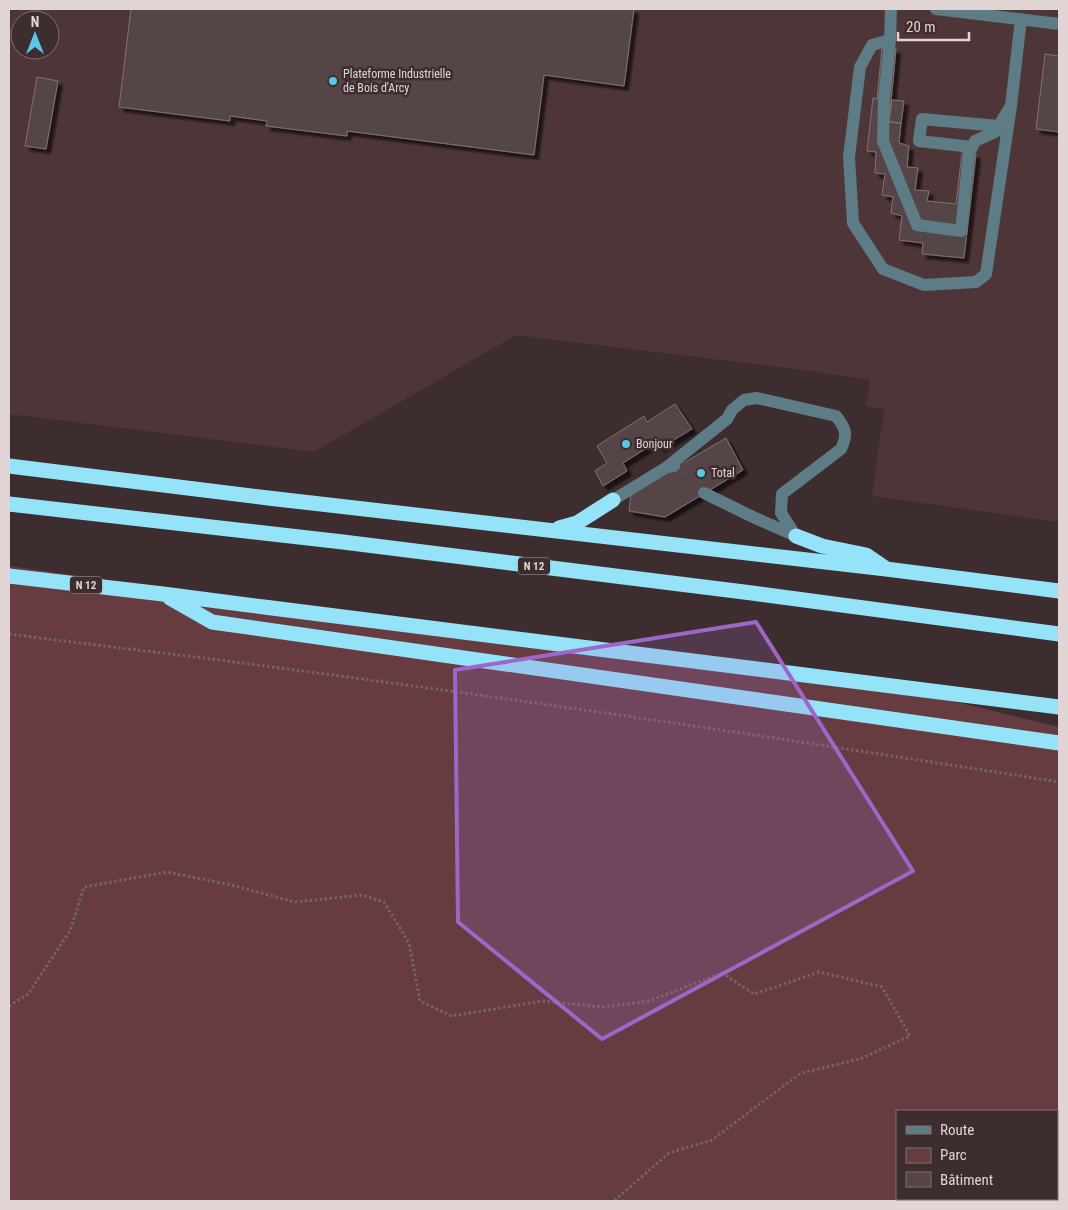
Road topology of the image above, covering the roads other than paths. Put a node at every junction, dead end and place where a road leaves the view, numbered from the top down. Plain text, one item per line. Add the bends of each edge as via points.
1 (891, 9) edge
2 (936, 9) edge
3 (1021, 19) junction
4 (1059, 24) edge
5 (890, 40) junction
6 (1011, 106) junction
7 (999, 126) junction
8 (972, 147) junction
9 (9, 466) edge
10 (704, 493) tunnel mouth
11 (613, 500) joint
12 (9, 504) edge
13 (550, 530) junction
14 (796, 536) junction
15 (886, 569) junction
16 (9, 576) edge
17 (1059, 591) edge
18 (162, 594) junction
19 (1059, 634) edge
20 (1059, 707) edge
21 (1059, 744) edge

1 - 5 street
2 - 3 street
3 - 4 street
3 - 6 street
5 - 6 street via 872,46 860,67 849,157 853,223 884,269 924,286 976,282 986,274
5 - 8 street via 883,141 916,225 961,231
6 - 7 street
7 - 8 street via 995,132 975,141
7 - 8 street via 922,119 919,141
9 - 13 highway
10 - 14 street
11 - 13 highway via 577,523
11 - 14 street via 673,466 744,400 757,398 836,416 844,427 846,438 841,449 782,494 781,513
12 - 19 highway, N 12 via 363,544
13 - 15 highway
14 - 15 highway via 822,546 866,555
15 - 17 highway
16 - 18 highway, N 12
18 - 20 highway, N 12
18 - 21 highway via 212,622

